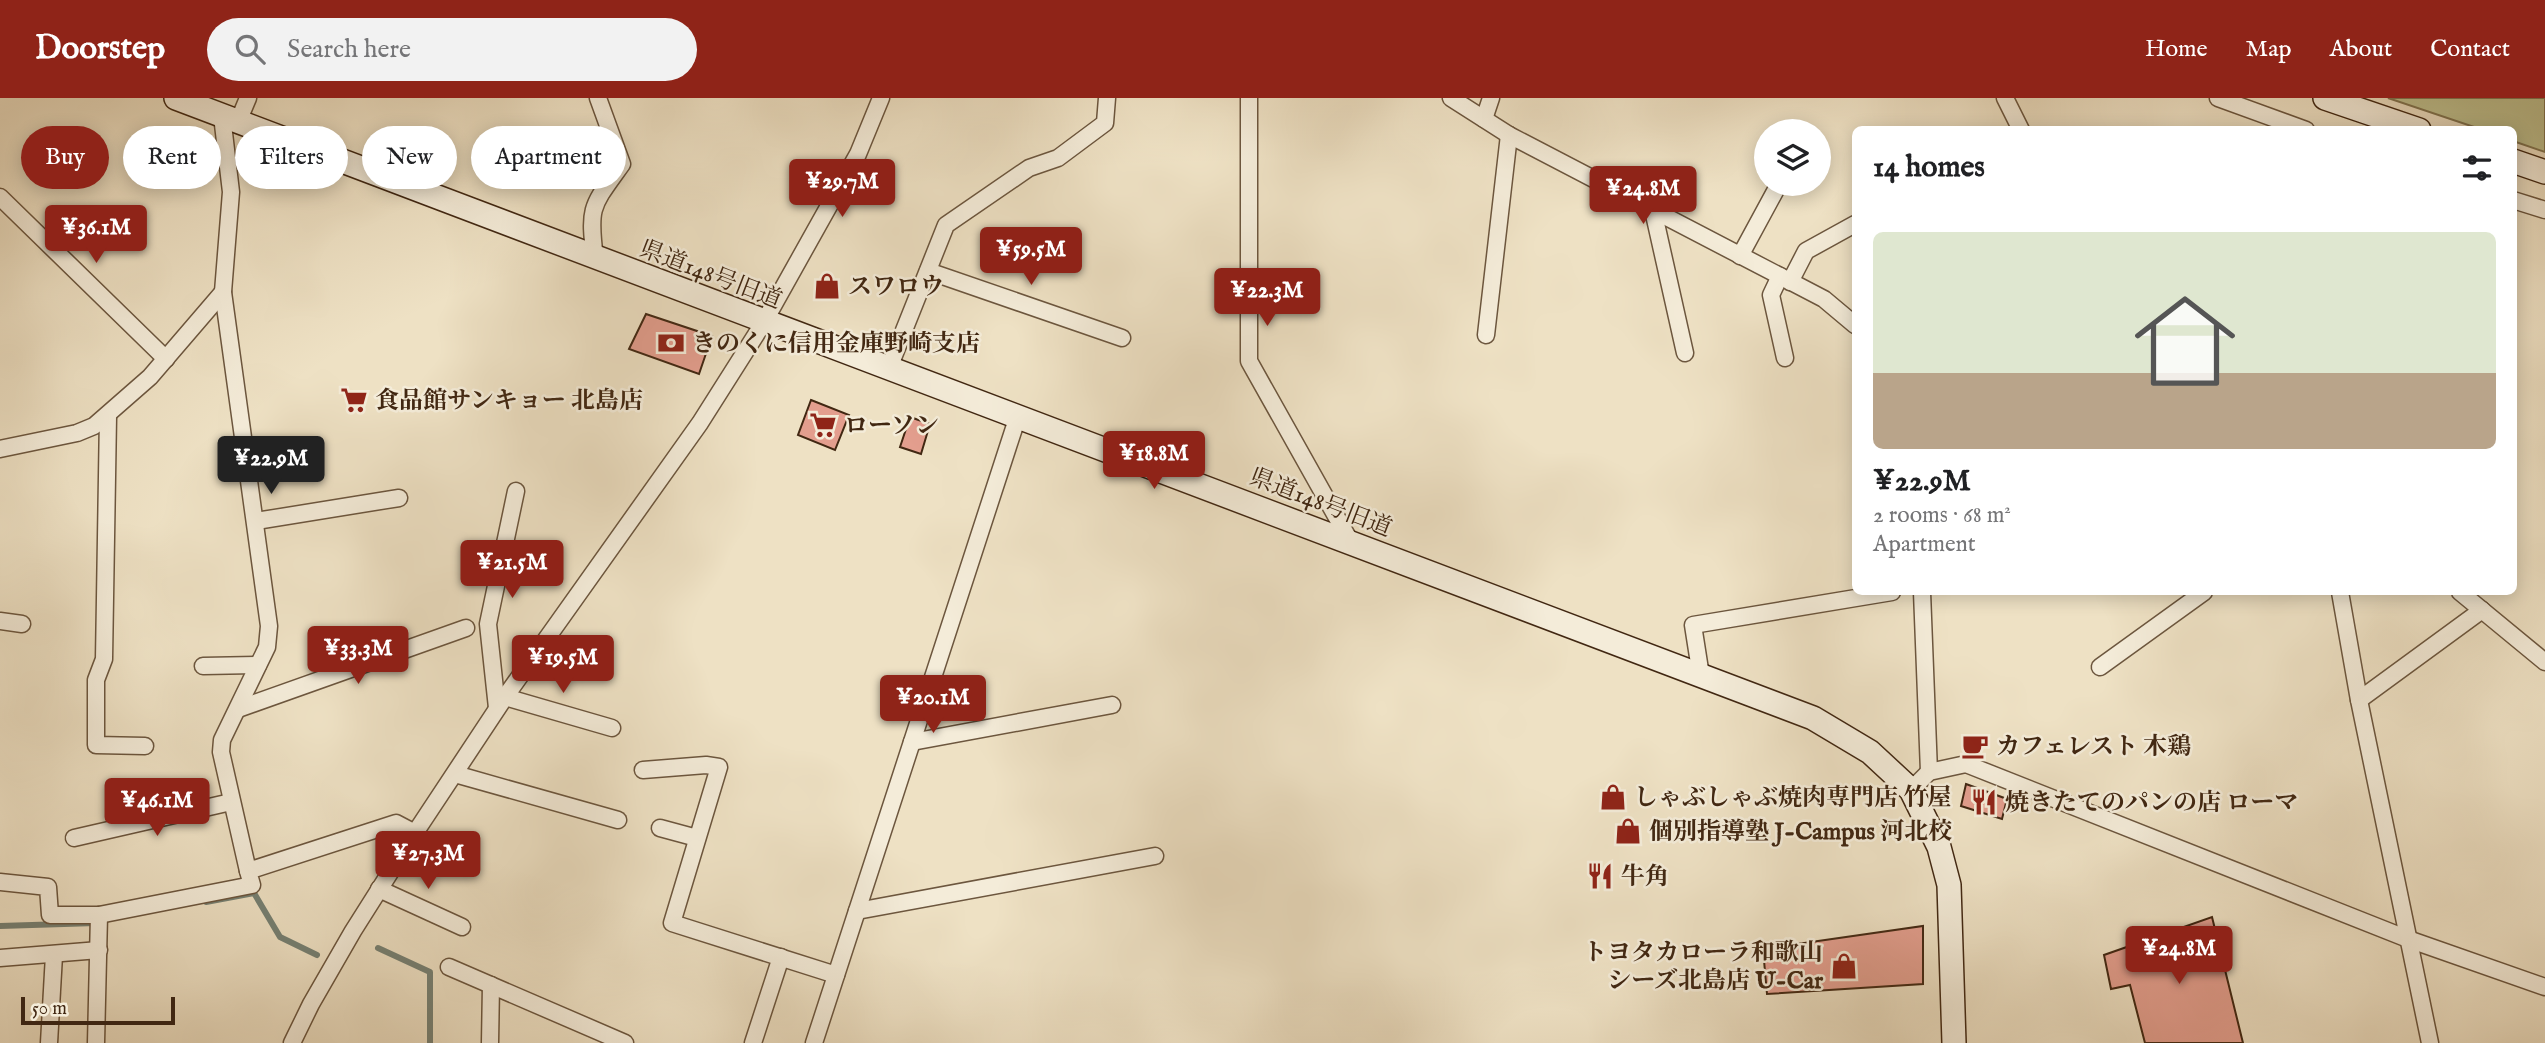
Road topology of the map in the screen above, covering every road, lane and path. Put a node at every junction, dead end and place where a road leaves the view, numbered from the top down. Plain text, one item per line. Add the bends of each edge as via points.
1 (176, 98) edge
2 (248, 98) edge
3 (598, 98) edge
4 (881, 98) edge
5 (1107, 98) edge
6 (1249, 98) edge
7 (1451, 98) edge
8 (1491, 98) edge
9 (2005, 98) edge
10 (2218, 98) edge
11 (2325, 98) edge
12 (216, 111) edge
13 (1484, 119) junction
14 (2019, 126) edge
15 (2295, 126) edge
16 (2406, 126) edge
17 (1509, 135) junction
18 (2517, 162) edge
19 (2545, 172) edge
20 (1772, 196) edge
21 (0, 197) edge
22 (2517, 201) edge
23 (1653, 210) junction
24 (2545, 210) edge
25 (1852, 226) edge
26 (1740, 256) junction
27 (595, 258) junction
28 (928, 271) junction
29 (1785, 279) junction
30 (223, 292) junction
31 (764, 322) junction
32 (1852, 322) edge
33 (1486, 335) dead end
34 (1122, 338) dead end
35 (1685, 353) dead end
36 (1785, 358) dead end
37 (166, 359) junction
38 (890, 368) junction
39 (108, 416) junction
40 (1018, 416) junction
41 (0, 449) edge
42 (516, 491) dead end
43 (399, 498) dead end
44 (257, 521) junction
45 (1350, 541) junction
46 (1874, 595) edge
47 (1922, 595) edge
48 (2200, 595) edge
49 (2341, 595) edge
50 (2463, 595) edge
51 (2482, 610) junction
52 (0, 621) edge
53 (22, 624) dead end
54 (466, 628) dead end
55 (2545, 662) edge
56 (258, 665) junction
57 (203, 667) dead end
58 (2100, 667) dead end
59 (1701, 676) junction
60 (2359, 700) junction
61 (501, 703) junction
62 (1112, 705) dead end
63 (238, 709) junction
64 (612, 728) dead end
65 (912, 741) junction
66 (145, 746) dead end
67 (643, 770) dead end
68 (1929, 772) junction
69 (455, 774) junction
70 (1912, 790) junction
71 (231, 802) junction
72 (618, 820) dead end
73 (660, 828) dead end
74 (415, 833) junction
75 (74, 838) dead end
76 (697, 838) junction
77 (1155, 856) dead end
78 (248, 871) junction
79 (0, 882) edge
80 (379, 889) junction
81 (857, 911) junction
82 (99, 920) junction
83 (462, 927) dead end
84 (2408, 939) junction
85 (99, 950) junction
86 (54, 955) junction
87 (781, 957) junction
88 (0, 958) edge
89 (449, 967) dead end
90 (836, 975) junction
91 (491, 985) junction
92 (2545, 987) edge
93 (586, 1025) junction
94 (49, 1043) edge
95 (96, 1043) edge
96 (292, 1043) edge
97 (489, 1043) edge
98 (584, 1043) edge
99 (625, 1043) edge
100 (753, 1043) edge
101 (814, 1043) edge
102 (1954, 1043) edge
103 (2430, 1043) edge

1 - 12 street, 県道148号旧道
2 - 12 street
3 - 27 street via 622,164 593,208
4 - 31 street via 858,154
5 - 28 street via 1105,123 1058,158 1029,168 946,225
6 - 45 street via 1249,361
7 - 13 street
8 - 13 street
9 - 14 street
10 - 15 street
11 - 16 street
12 - 27 street, 県道148号旧道
12 - 30 street via 232,192
13 - 17 street
17 - 23 street
17 - 33 street
18 - 19 street
20 - 26 street
21 - 37 street
22 - 24 street
23 - 26 street
23 - 35 street
25 - 29 street via 1806,251
26 - 29 street
27 - 31 street, 県道148号旧道
28 - 34 street
28 - 38 street
29 - 32 street via 1824,299
29 - 36 street via 1771,295
30 - 37 street
30 - 44 street
31 - 38 street, 県道148号旧道
31 - 61 street via 699,423
37 - 39 street
38 - 40 street, 県道148号旧道
39 - 41 street via 78,433
39 - 66 street via 104,659 96,680 96,745
40 - 45 street, 県道148号旧道
40 - 65 street
42 - 61 street via 488,624
43 - 44 street
44 - 56 street via 269,626 267,647
45 - 59 street, 県道148号旧道
46 - 59 street via 1693,625
47 - 68 street
48 - 58 street
49 - 60 street
50 - 51 street
51 - 55 street
51 - 60 street
52 - 53 street
54 - 63 street
56 - 57 street
56 - 63 street
59 - 70 street, 県道148号旧道 via 1814,719 1870,752
60 - 84 street
61 - 64 street
61 - 69 street
62 - 65 street
63 - 71 street via 221,752
65 - 81 street
67 - 76 street via 719,767
68 - 70 street
68 - 84 street via 1966,764
69 - 72 street
69 - 74 street
70 - 102 street, 県道148号旧道 via 1939,847 1949,885
71 - 75 street
71 - 78 street
73 - 76 street
74 - 78 street via 397,822
74 - 80 street
76 - 87 street via 672,923
77 - 81 street
78 - 82 street via 252,885
79 - 82 street via 48,887 50,915
80 - 83 street
80 - 96 street
81 - 90 street
82 - 85 street
84 - 92 street
84 - 103 street
85 - 86 street
85 - 95 street
86 - 88 street
86 - 94 street
87 - 90 street
87 - 100 street
89 - 91 street
90 - 101 street
91 - 93 street
91 - 97 street
93 - 98 street
93 - 99 street

